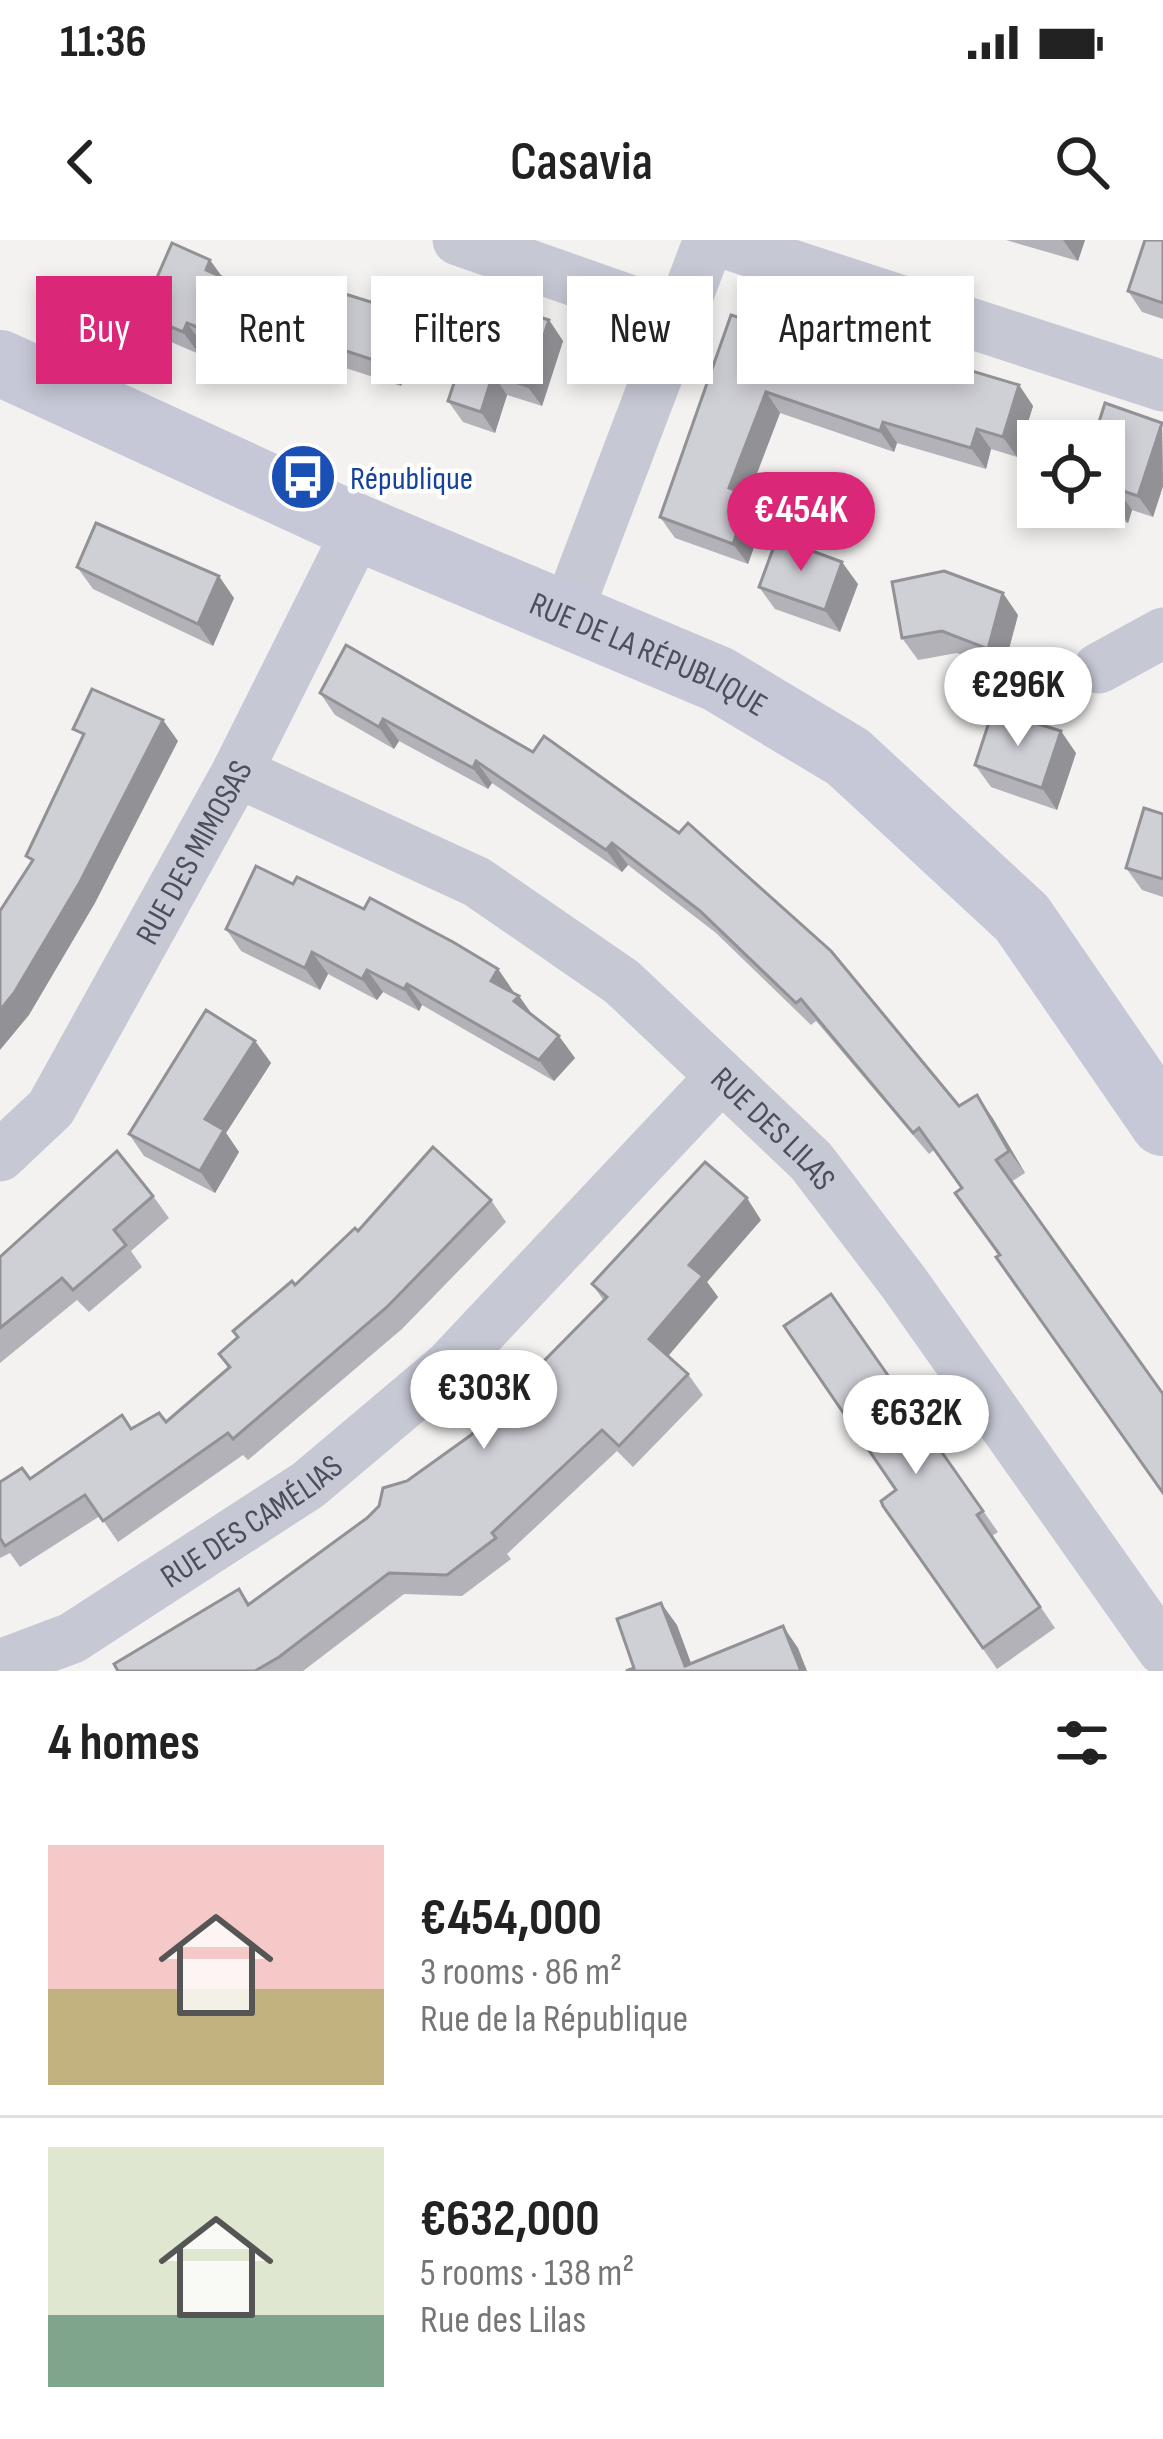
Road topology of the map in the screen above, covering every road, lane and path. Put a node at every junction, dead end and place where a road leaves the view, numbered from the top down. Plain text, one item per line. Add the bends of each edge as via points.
1 (458, 240) edge
2 (712, 240) edge
3 (695, 276) edge
4 (567, 278) edge
5 (0, 363) edge
6 (651, 384) edge
7 (1163, 386) edge
8 (359, 528) junction
9 (567, 613) junction
10 (1163, 633) edge
11 (1099, 668) dead end
12 (237, 772) junction
13 (721, 1077) junction
14 (1163, 1123) edge
15 (0, 1156) edge
16 (1163, 1650) edge
17 (0, 1665) edge

1 - 4 street
2 - 3 street
2 - 7 street
5 - 8 main road, RUE DE LA RÉPUBLIQUE
6 - 9 street
8 - 9 main road, RUE DE LA RÉPUBLIQUE
8 - 12 street, RUE DES MIMOSAS
9 - 14 main road, RUE DE LA RÉPUBLIQUE via 718,679 848,757 1022,918
10 - 11 street
12 - 13 street, RUE DES LILAS via 477,882 622,982
12 - 15 street, RUE DES MIMOSAS via 51,1108
13 - 16 street, RUE DES LILAS via 811,1161
13 - 17 street, RUE DES CAMÉLIAS via 449,1366 308,1485 72,1638

